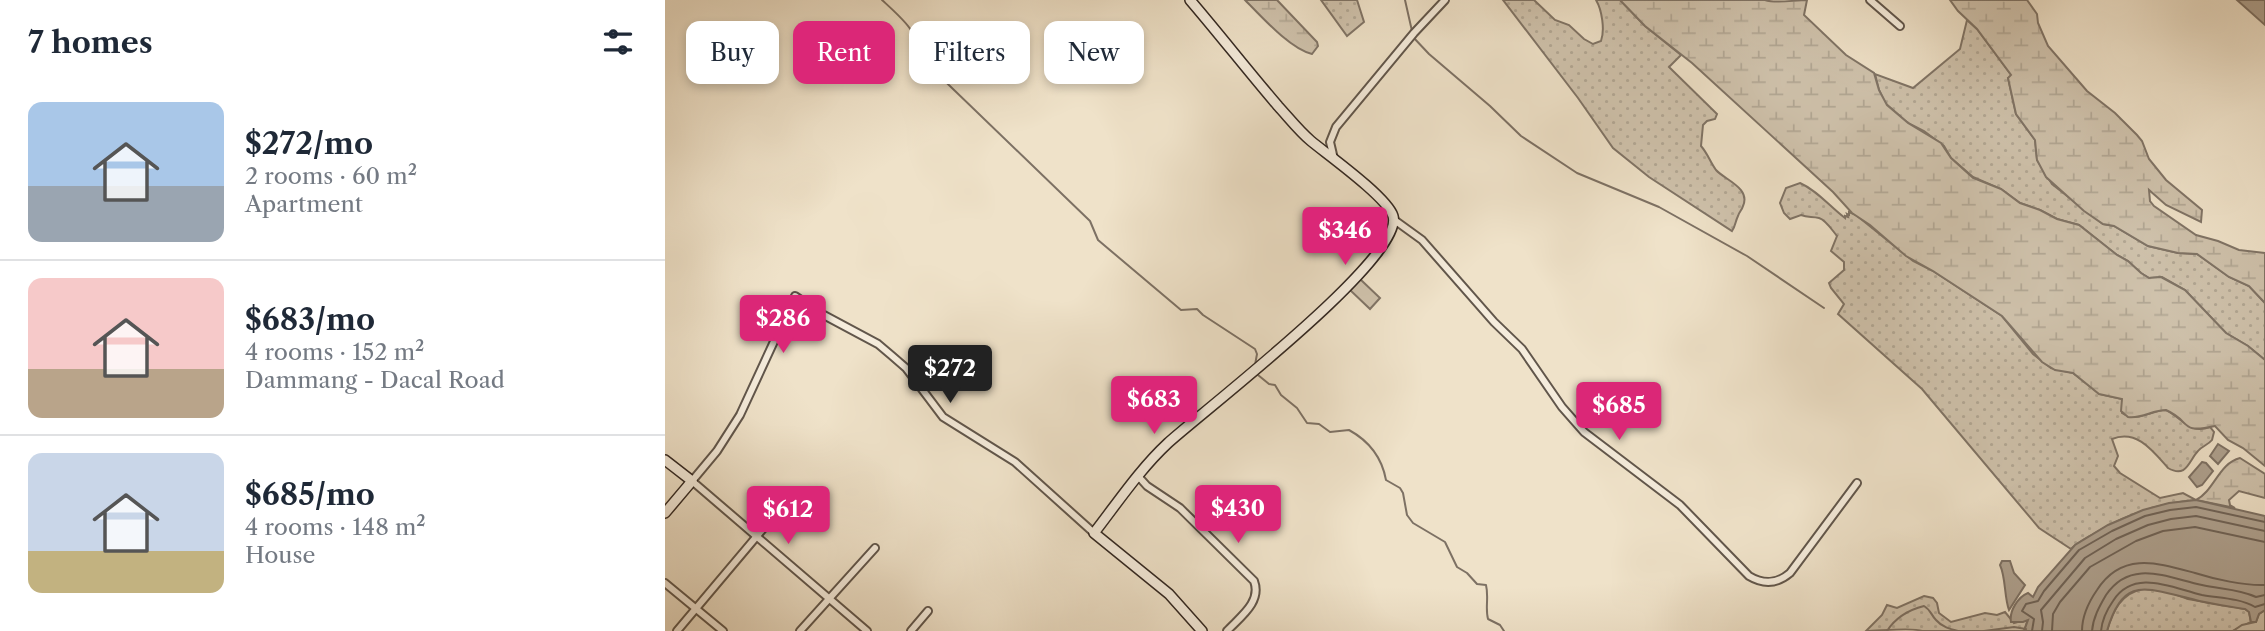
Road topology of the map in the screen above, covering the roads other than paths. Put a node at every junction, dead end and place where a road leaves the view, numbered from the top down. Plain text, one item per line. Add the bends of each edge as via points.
1 (1190, 0) edge
2 (1445, 0) edge
3 (1870, 0) edge
4 (1900, 26) dead end
5 (1332, 134) junction
6 (1313, 143) junction
7 (1333, 159) junction
8 (1393, 219) junction
9 (665, 460) edge
10 (1138, 476) junction
11 (692, 481) junction
12 (1857, 483) dead end
13 (789, 498) dead end
14 (665, 513) edge
15 (1094, 533) junction
16 (756, 537) junction
17 (875, 548) dead end
18 (665, 583) edge
19 (829, 599) junction
20 (695, 608) junction
21 (928, 611) dead end
22 (677, 631) edge
23 (723, 631) edge
24 (800, 631) edge
25 (867, 631) edge
26 (911, 631) edge
27 (1202, 631) edge
28 (1227, 631) edge

1 - 6 street
2 - 5 street
3 - 4 street
5 - 6 street via 1324,142
5 - 7 street
6 - 7 street
7 - 8 street via 1384,203
8 - 10 street via 1389,238 1364,269
8 - 12 street via 1422,240 1522,349 1584,432 1665,492 1756,580 1776,582 1790,573
9 - 11 street
10 - 15 street
10 - 28 street via 1185,513 1254,581 1254,601
11 - 14 street
11 - 15 street via 740,415 795,296 885,349 906,368 943,417 1015,462
11 - 16 street
13 - 16 street
15 - 27 street via 1169,594
16 - 19 street
16 - 20 street
17 - 19 street
18 - 20 street
19 - 24 street
19 - 25 street
20 - 22 street
20 - 23 street
21 - 26 street

